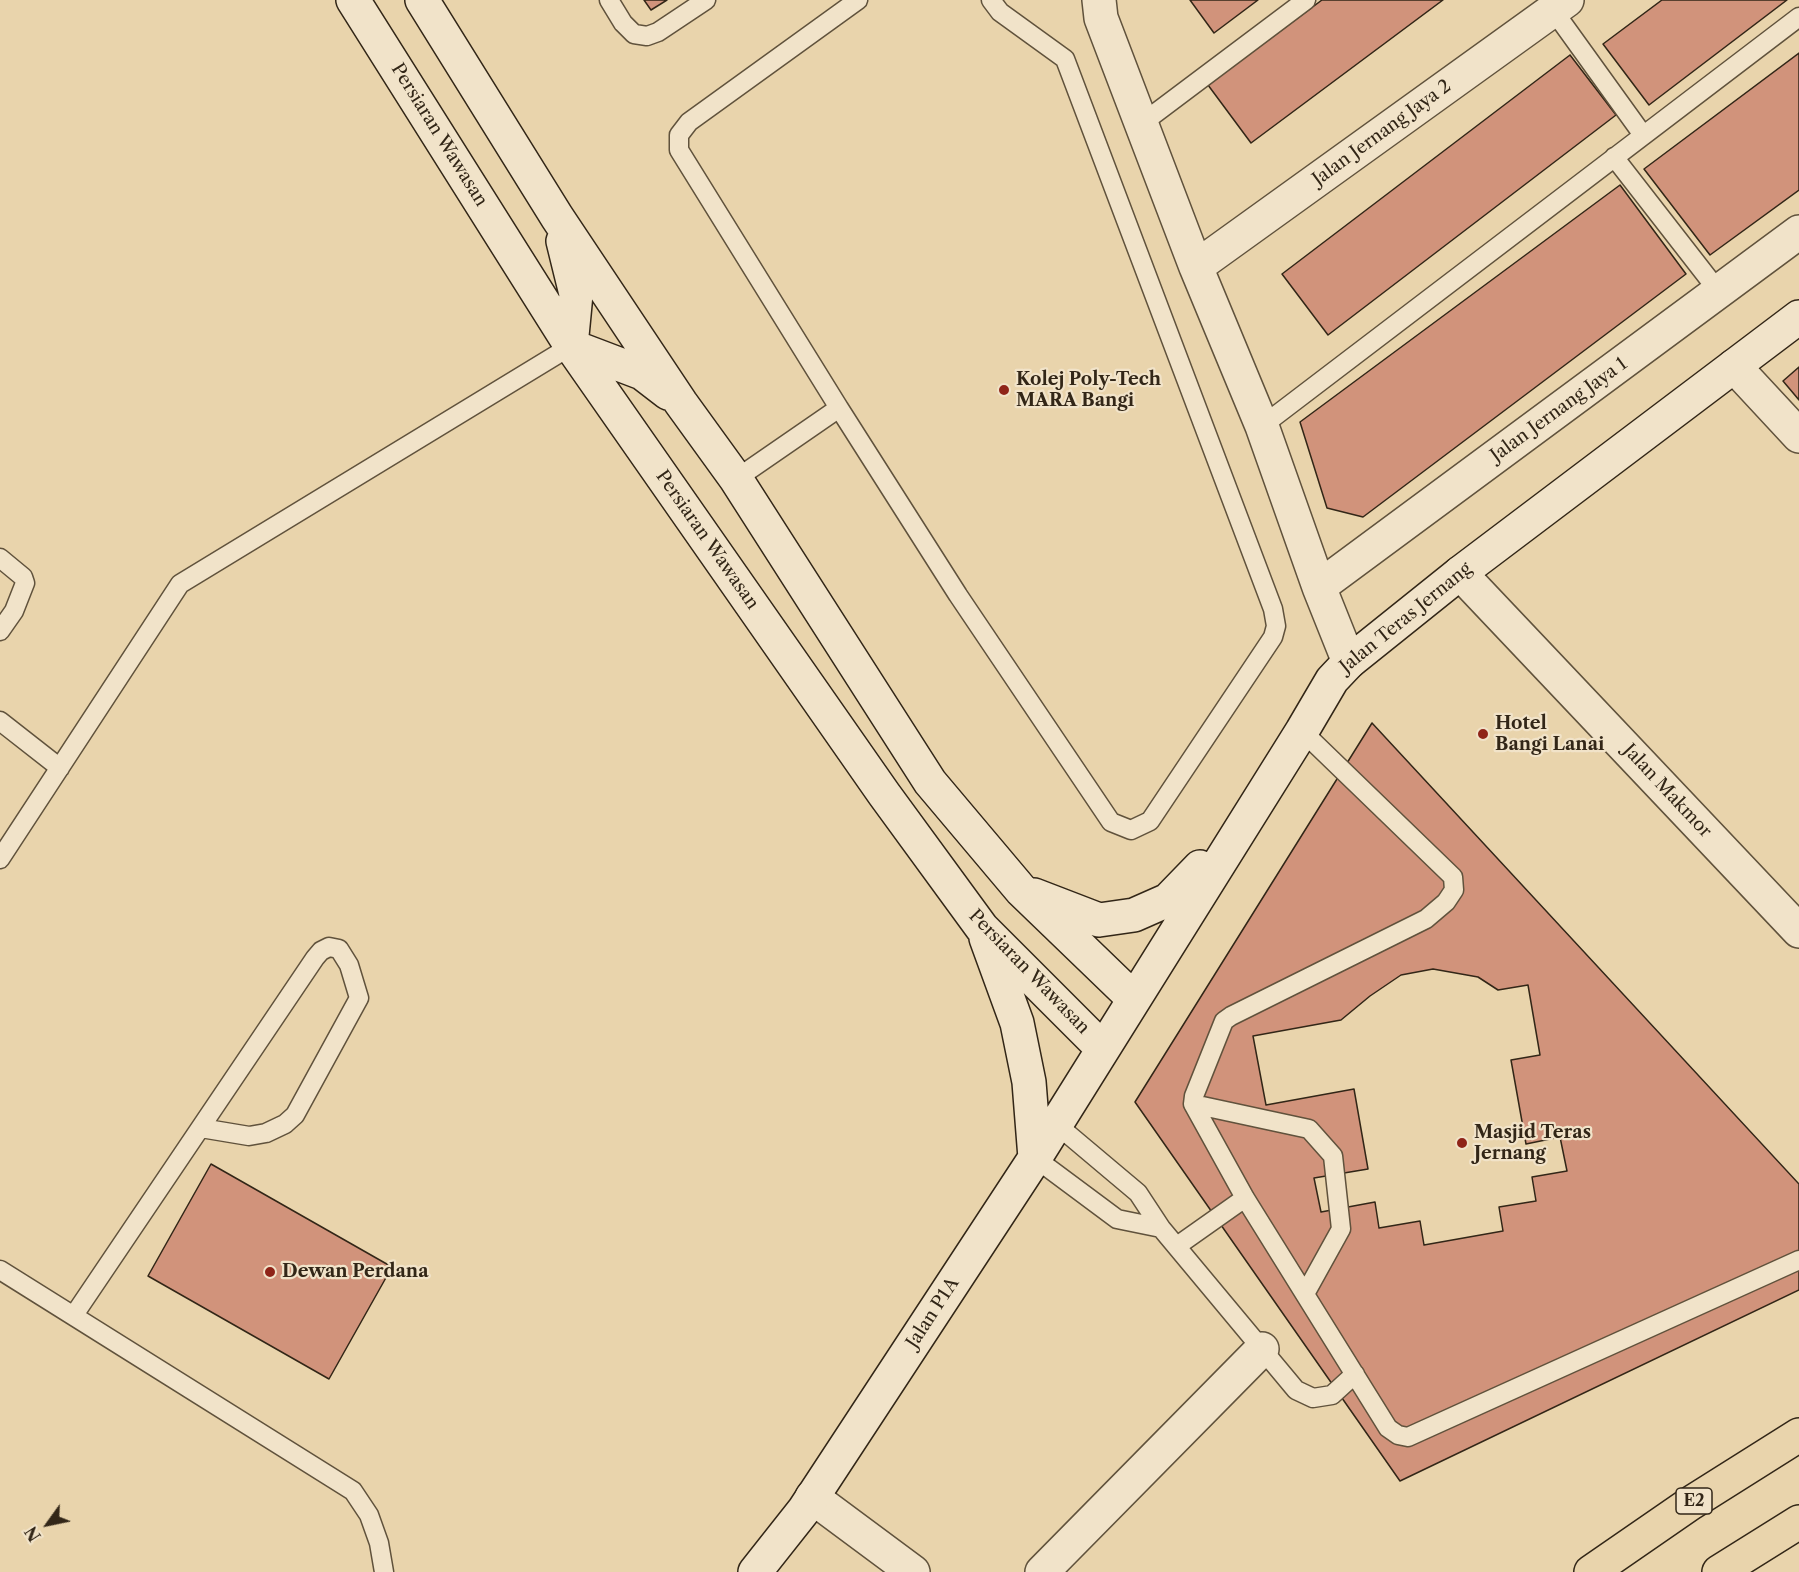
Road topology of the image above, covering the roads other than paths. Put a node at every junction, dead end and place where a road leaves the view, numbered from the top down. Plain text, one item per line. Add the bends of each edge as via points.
1 (353, 0) edge
2 (422, 0) edge
3 (609, 0) edge
4 (706, 0) edge
5 (858, 0) edge
6 (991, 0) edge
7 (1099, 0) edge
8 (1306, 0) edge
9 (1545, 8) edge
10 (1799, 17) edge
11 (1141, 124) junction
12 (1643, 135) junction
13 (1614, 157) junction
14 (557, 217) junction
15 (1799, 232) edge
16 (1196, 267) junction
17 (1719, 292) junction
18 (1799, 316) edge
19 (571, 346) junction
20 (1734, 366) junction
21 (681, 403) junction
22 (839, 408) junction
23 (1262, 426) junction
24 (1799, 436) edge
25 (736, 479) junction
26 (0, 558) edge
27 (1460, 573) junction
28 (1319, 587) junction
29 (7, 606) edge
30 (0, 631) edge
31 (1349, 662) junction
32 (0, 721) edge
33 (1302, 731) junction
34 (60, 768) junction
35 (1244, 821) junction
36 (0, 859) edge
37 (1021, 890) junction
38 (982, 928) junction
39 (1799, 931) edge
40 (1134, 999) junction
41 (1102, 1048) junction
42 (1193, 1104) junction
43 (1056, 1124) junction
44 (201, 1128) junction
45 (1035, 1158) junction
46 (1245, 1198) junction
47 (1161, 1228) junction
48 (1177, 1246) junction
49 (1799, 1260) edge
50 (0, 1270) edge
51 (1305, 1294) junction
52 (74, 1315) junction
53 (1262, 1349) junction
54 (1355, 1374) junction
55 (1799, 1435) edge
56 (812, 1497) junction
57 (1799, 1522) edge
58 (384, 1572) edge
59 (755, 1572) edge
60 (913, 1572) edge
61 (1042, 1572) edge
62 (1591, 1572) edge
63 (1719, 1572) edge

1 - 19 main road, Persiaran Wawasan
2 - 14 main road
3 - 4 lane via 634,34 647,36
5 - 22 lane via 689,122 679,135 679,150
6 - 22 lane via 1000,12 1065,58 1273,609 1273,638 1150,821 1131,830 1111,822 958,595
7 - 11 main road via 1101,18
8 - 11 lane
9 - 12 lane
9 - 16 main road, Jalan Jernang Jaya 2
10 - 12 lane
11 - 16 main road
12 - 13 lane
13 - 17 lane
13 - 23 lane
14 - 19 main road via 576,294
14 - 21 main road
15 - 17 main road, Jalan Jernang Jaya 1
16 - 23 main road
17 - 28 main road, Jalan Jernang Jaya 1
18 - 20 main road, Jalan Teras Jernang
19 - 21 main road via 642,374
19 - 34 lane via 180,584
19 - 38 main road, Persiaran Wawasan
20 - 24 main road
20 - 27 main road, Jalan Teras Jernang
21 - 25 main road
22 - 25 lane
23 - 28 main road
25 - 37 main road via 930,782
26 - 29 lane via 25,580
27 - 31 main road, Jalan Teras Jernang
27 - 39 main road, Jalan Makmor
28 - 31 main road
29 - 30 lane
31 - 33 main road, Jalan Teras Jernang via 1332,680
32 - 34 lane
33 - 35 main road, Jalan Teras Jernang
33 - 42 lane via 1453,876 1454,890 1426,919 1231,1016 1224,1022
34 - 36 lane
35 - 37 main road via 1168,900 1134,915 1100,920
35 - 40 main road, Jalan Teras Jernang
37 - 40 main road
38 - 41 main road, Persiaran Wawasan
38 - 45 main road via 1017,1023 1029,1082
40 - 41 main road, Jalan Teras Jernang
41 - 43 main road, Jalan P1A
42 - 46 lane
42 - 51 lane via 1309,1129 1333,1156 1341,1229
43 - 45 main road, Jalan P1A
43 - 47 lane via 1138,1193
44 - 44 lane via 315,958 329,947 339,949 349,965 359,998 295,1115 266,1133 249,1136
44 - 52 lane
45 - 47 lane via 1117,1219
45 - 56 main road, Jalan P1A
46 - 48 lane
46 - 51 lane
47 - 48 lane
48 - 53 lane
49 - 54 lane via 1408,1437 1388,1428
50 - 52 lane
51 - 54 lane
52 - 58 lane via 353,1491 369,1515 380,1543
53 - 54 lane via 1296,1390 1313,1398 1332,1395
53 - 61 main road
55 - 62 highway, E2
56 - 59 main road, Jalan P1A
56 - 60 main road
57 - 63 highway

